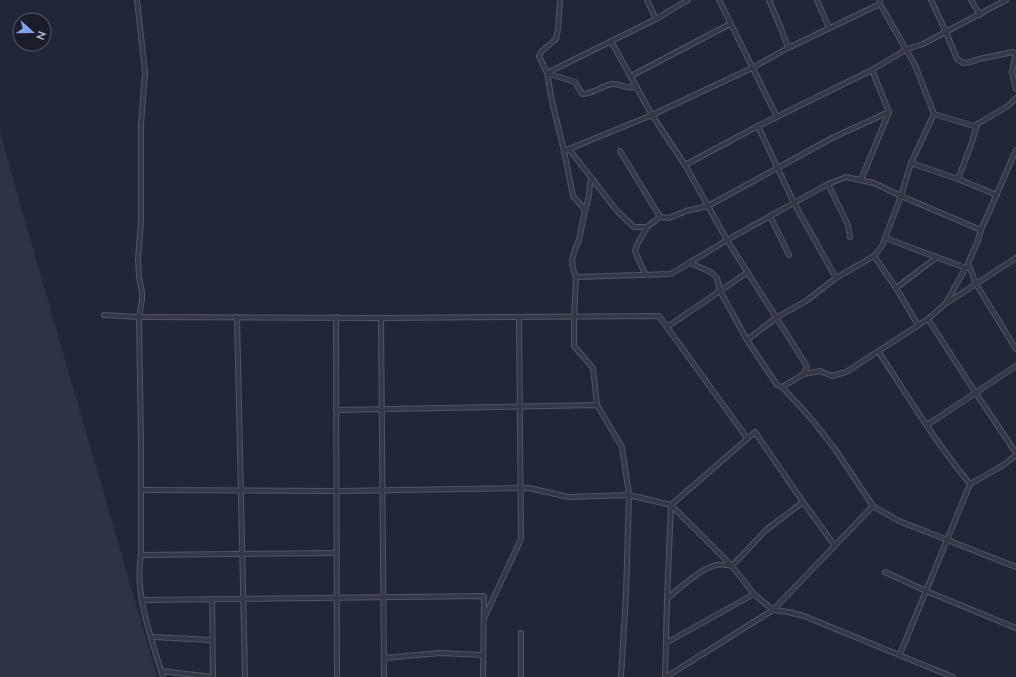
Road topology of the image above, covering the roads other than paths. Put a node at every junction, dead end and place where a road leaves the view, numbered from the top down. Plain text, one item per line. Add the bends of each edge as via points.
1 (137, 0) edge
2 (560, 0) edge
3 (646, 0) edge
4 (688, 0) edge
5 (718, 0) edge
6 (769, 0) edge
7 (817, 0) edge
8 (931, 0) edge
9 (972, 0) edge
10 (1006, 0) edge
11 (880, 2) edge
12 (980, 15) junction
13 (656, 19) junction
14 (730, 24) junction
15 (829, 28) junction
16 (946, 32) junction
17 (611, 41) junction
18 (788, 48) junction
19 (907, 49) junction
20 (752, 68) junction
21 (872, 70) junction
22 (547, 73) junction
23 (631, 76) junction
24 (637, 87) junction
25 (1016, 89) edge
26 (1016, 98) edge
27 (889, 112) junction
28 (934, 114) junction
29 (652, 115) junction
30 (777, 117) junction
31 (976, 125) junction
32 (758, 126) junction
33 (569, 149) junction
34 (620, 150) dead end
35 (1016, 150) edge
36 (564, 151) junction
37 (911, 163) junction
38 (685, 164) junction
39 (778, 168) junction
40 (958, 179) junction
41 (861, 180) junction
42 (594, 181) junction
43 (828, 184) junction
44 (997, 195) junction
45 (901, 196) junction
46 (794, 203) junction
47 (708, 206) junction
48 (585, 210) junction
49 (770, 216) junction
50 (660, 217) junction
51 (647, 227) junction
52 (981, 230) junction
53 (850, 237) dead end
54 (885, 238) junction
55 (727, 240) junction
56 (789, 255) dead end
57 (874, 256) junction
58 (938, 257) junction
59 (1016, 258) edge
60 (690, 263) junction
61 (968, 263) junction
62 (966, 268) junction
63 (748, 272) junction
64 (645, 274) junction
65 (576, 277) junction
66 (836, 278) junction
67 (976, 284) junction
68 (896, 288) junction
69 (720, 291) junction
70 (945, 304) junction
71 (104, 315) dead end
72 (140, 317) junction
73 (237, 317) junction
74 (519, 317) junction
75 (574, 317) junction
76 (336, 318) junction
77 (381, 318) junction
78 (776, 318) junction
79 (928, 319) junction
80 (918, 325) junction
81 (667, 326) junction
82 (747, 340) junction
83 (1016, 349) edge
84 (879, 352) junction
85 (1016, 366) edge
86 (804, 374) junction
87 (782, 388) junction
88 (975, 392) junction
89 (597, 405) junction
90 (520, 407) junction
91 (382, 409) junction
92 (336, 410) junction
93 (927, 425) junction
94 (747, 438) junction
95 (1016, 454) edge
96 (970, 484) junction
97 (521, 488) junction
98 (141, 490) junction
99 (241, 490) junction
100 (382, 490) junction
101 (336, 491) junction
102 (629, 495) junction
103 (803, 502) junction
104 (671, 505) junction
105 (873, 506) junction
106 (947, 540) junction
107 (835, 546) junction
108 (337, 553) junction
109 (242, 554) junction
110 (141, 555) junction
111 (732, 566) junction
112 (1016, 567) edge
113 (885, 572) dead end
114 (926, 591) junction
115 (754, 594) junction
116 (383, 597) junction
117 (337, 598) junction
118 (212, 599) junction
119 (243, 599) junction
120 (667, 599) junction
121 (142, 600) junction
122 (772, 610) junction
123 (484, 619) junction
124 (1016, 628) edge
125 (521, 634) dead end
126 (152, 637) junction
127 (212, 640) junction
128 (666, 643) junction
129 (483, 654) junction
130 (900, 654) junction
131 (384, 658) junction
132 (161, 671) junction
133 (163, 677) edge
134 (212, 677) edge
135 (245, 677) edge
136 (337, 677) edge
137 (384, 677) edge
138 (483, 677) edge
139 (521, 677) edge
140 (621, 677) edge
141 (666, 677) edge
142 (953, 677) edge

1 - 72 street via 145,72 138,259 142,300
2 - 22 street via 556,39 539,56
3 - 13 street
4 - 13 street
5 - 14 street
6 - 18 street
7 - 15 street
8 - 16 street
9 - 12 street
10 - 12 street
11 - 15 street
11 - 19 street
12 - 16 street
13 - 17 street
14 - 20 street
14 - 23 street
15 - 18 street
16 - 19 street
16 - 25 street via 957,59 962,63 1013,52 1016,54 1012,72
17 - 22 street
17 - 23 street
18 - 20 street
19 - 21 street
19 - 28 street
20 - 29 street
20 - 30 street
21 - 27 street
21 - 30 street
22 - 24 street via 575,82 582,94 612,84
22 - 36 street
23 - 24 street
24 - 29 street
26 - 31 street via 1008,106
27 - 39 street via 834,136
27 - 41 street
28 - 31 street
28 - 37 street
29 - 33 street
29 - 38 street
30 - 32 street
31 - 40 street
32 - 38 street
32 - 39 street
33 - 36 street
33 - 42 street
34 - 50 street
35 - 44 street
36 - 48 street via 573,196
37 - 40 street
37 - 45 street
38 - 47 street
39 - 46 street
39 - 47 street
40 - 44 street
41 - 43 street via 846,177
41 - 45 street via 874,183
42 - 48 street via 590,183
42 - 51 street via 617,211 634,227
43 - 46 street
43 - 53 street via 848,225
44 - 52 street
45 - 52 street
45 - 54 street
46 - 49 street
46 - 66 street
47 - 50 street via 669,218
47 - 55 street
48 - 65 street via 572,260
49 - 55 street
49 - 56 street
50 - 51 street
51 - 64 street via 636,244 635,251
52 - 61 street
54 - 57 street
54 - 58 street
55 - 60 street
55 - 63 street
57 - 66 street
57 - 68 street
58 - 62 street
58 - 68 street
59 - 67 street
60 - 64 street via 671,274
60 - 69 street via 711,272 717,278
61 - 62 street
61 - 67 street
62 - 70 street
63 - 69 street
63 - 78 street
64 - 65 street
65 - 75 street
66 - 78 street
67 - 70 street
67 - 83 street
68 - 80 street
69 - 81 street
69 - 82 street
70 - 79 street
71 - 72 street
72 - 73 street
72 - 98 street
73 - 76 street
73 - 99 street
74 - 75 street
74 - 77 street
74 - 90 street
75 - 81 street via 659,316
75 - 89 street via 574,346 593,368
76 - 77 street
76 - 92 street
77 - 91 street
78 - 82 street
78 - 86 street via 805,363
79 - 80 street
79 - 88 street
80 - 84 street
81 - 94 street
82 - 87 street via 777,385
84 - 86 street via 837,375 830,376 820,371
84 - 93 street
85 - 88 street
86 - 87 street
87 - 105 street via 810,416
88 - 93 street
88 - 95 street
89 - 90 street
89 - 102 street via 622,447
90 - 91 street
90 - 97 street
91 - 92 street
91 - 100 street
92 - 101 street
93 - 96 street
94 - 103 street via 755,432
94 - 104 street
95 - 96 street via 1002,466
96 - 106 street
97 - 100 street
97 - 102 street via 569,497
97 - 123 street via 521,539
98 - 99 street
98 - 110 street
99 - 101 street
99 - 109 street
100 - 101 street
100 - 116 street
101 - 108 street
102 - 104 street
102 - 140 street
103 - 107 street
103 - 111 street via 766,530
104 - 111 street
104 - 120 street
105 - 106 street via 899,521
105 - 107 street
106 - 112 street
106 - 114 street
107 - 122 street
108 - 109 street
108 - 117 street
109 - 110 street
109 - 119 street
110 - 121 street via 139,566
111 - 115 street
111 - 120 street via 716,565 707,568
113 - 114 street
114 - 124 street
114 - 130 street
115 - 122 street
115 - 128 street
116 - 117 street
116 - 123 street via 484,596
116 - 131 street
117 - 119 street
117 - 136 street
118 - 119 street
118 - 121 street
118 - 127 street
119 - 135 street
120 - 128 street
121 - 126 street
122 - 130 street via 804,616
122 - 141 street
123 - 129 street
125 - 139 street
126 - 127 street
126 - 132 street
127 - 134 street
128 - 141 street
129 - 131 street via 440,653
129 - 138 street
130 - 142 street
131 - 137 street
132 - 133 street
132 - 134 street

